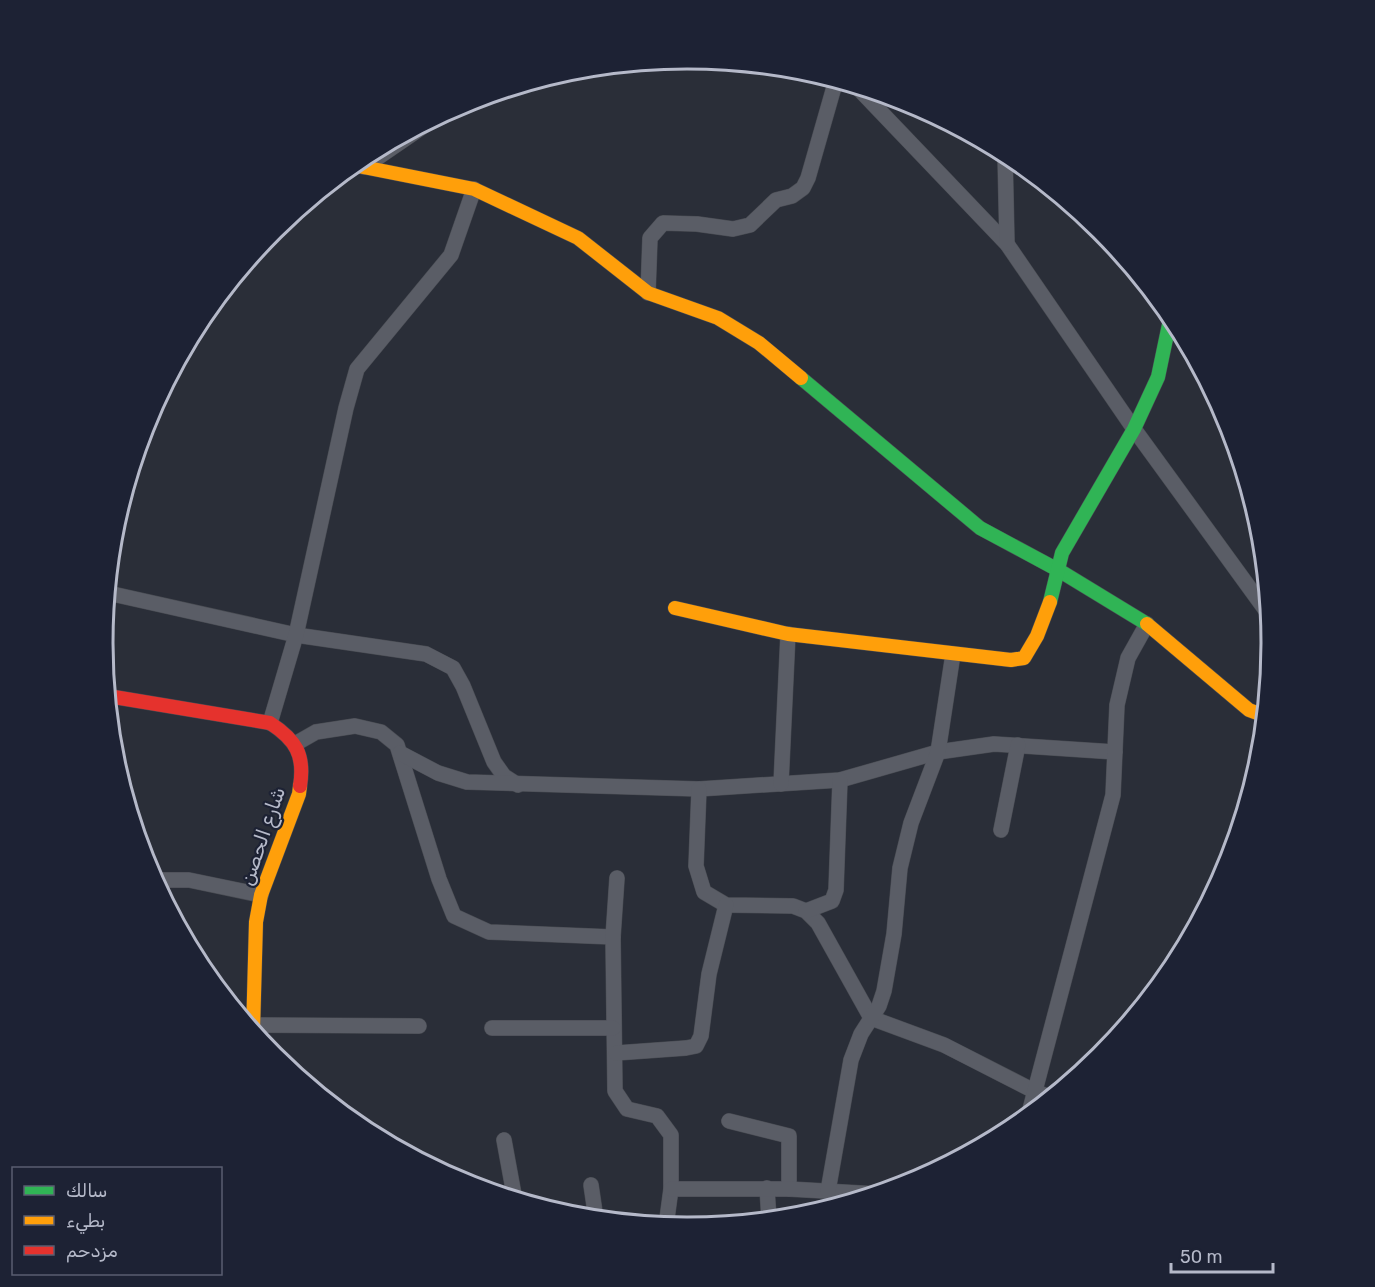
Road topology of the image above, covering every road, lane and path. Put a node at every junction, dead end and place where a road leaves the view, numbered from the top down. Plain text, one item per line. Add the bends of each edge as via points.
1 (834, 88) edge
2 (868, 98) edge
3 (1005, 165) edge
4 (366, 167) edge
5 (474, 189) junction
6 (1007, 244) junction
7 (648, 293) junction
8 (1168, 329) edge
9 (1134, 429) junction
10 (1060, 571) junction
11 (115, 595) edge
12 (1261, 603) edge
13 (675, 608) dead end
14 (1147, 624) junction
15 (788, 634) junction
16 (296, 635) junction
17 (953, 654) junction
18 (116, 697) edge
19 (1258, 713) edge
20 (270, 723) junction
21 (295, 744) junction
22 (1018, 745) junction
23 (938, 752) junction
24 (1115, 752) junction
25 (400, 753) junction
26 (840, 780) junction
27 (781, 784) junction
28 (518, 785) junction
29 (699, 789) junction
30 (1001, 830) dead end
31 (617, 878) dead end
32 (164, 880) edge
33 (261, 895) junction
34 (726, 905) junction
35 (806, 911) junction
36 (613, 937) junction
37 (871, 1018) junction
38 (253, 1019) edge
39 (419, 1026) dead end
40 (261, 1028) edge
41 (492, 1028) dead end
42 (613, 1028) junction
43 (616, 1053) junction
44 (1034, 1091) junction
45 (1043, 1094) edge
46 (1031, 1103) edge
47 (729, 1121) dead end
48 (504, 1140) dead end
49 (591, 1185) dead end
50 (767, 1188) junction
51 (671, 1189) junction
52 (789, 1189) junction
53 (513, 1191) edge
54 (828, 1191) junction
55 (855, 1193) edge
56 (595, 1210) edge
57 (768, 1212) edge
58 (667, 1217) edge

1 - 7 street via 803,188 776,200 750,225 734,229 663,223 650,238
2 - 6 street
3 - 6 street
4 - 5 street
5 - 7 street via 578,238
5 - 16 street via 451,255 357,369
6 - 9 street
7 - 10 street via 718,318 759,343 980,528
8 - 9 street via 1158,377
9 - 10 street via 1066,545
9 - 12 street
10 - 14 street
10 - 17 street via 1033,646 1024,658
11 - 16 street
13 - 15 street
14 - 19 street
14 - 24 street via 1128,658 1117,705
15 - 17 street
15 - 27 street
16 - 20 street
16 - 28 street via 426,654 453,668 494,762 504,776
17 - 23 street
18 - 20 street
20 - 21 street
21 - 25 street via 316,732 355,726 381,732 397,745
21 - 33 street, شارع الحصن via 302,773 299,794
22 - 23 street via 994,744
22 - 24 street
22 - 30 street
23 - 26 street
23 - 37 street via 900,868 884,991
24 - 44 street via 1113,795
25 - 28 street via 438,773 467,782
25 - 36 street via 454,916 489,932
26 - 27 street
26 - 35 street via 836,890 831,901
27 - 29 street
28 - 29 street
29 - 34 street via 696,866 704,892
31 - 36 street
32 - 33 street via 189,880
33 - 38 street, شارع الحصن via 256,922
34 - 35 street via 793,906
34 - 43 street via 696,1046
35 - 37 street via 818,923
36 - 42 street
37 - 44 street via 944,1046
37 - 54 street via 851,1060
39 - 40 street
41 - 42 street
42 - 43 street
43 - 51 street via 615,1091 627,1109 657,1116 671,1135
44 - 45 street
44 - 46 street
47 - 52 street via 789,1136
48 - 53 street
49 - 56 street
50 - 51 street
50 - 52 street
50 - 57 street
51 - 58 street
52 - 54 street
54 - 55 street

